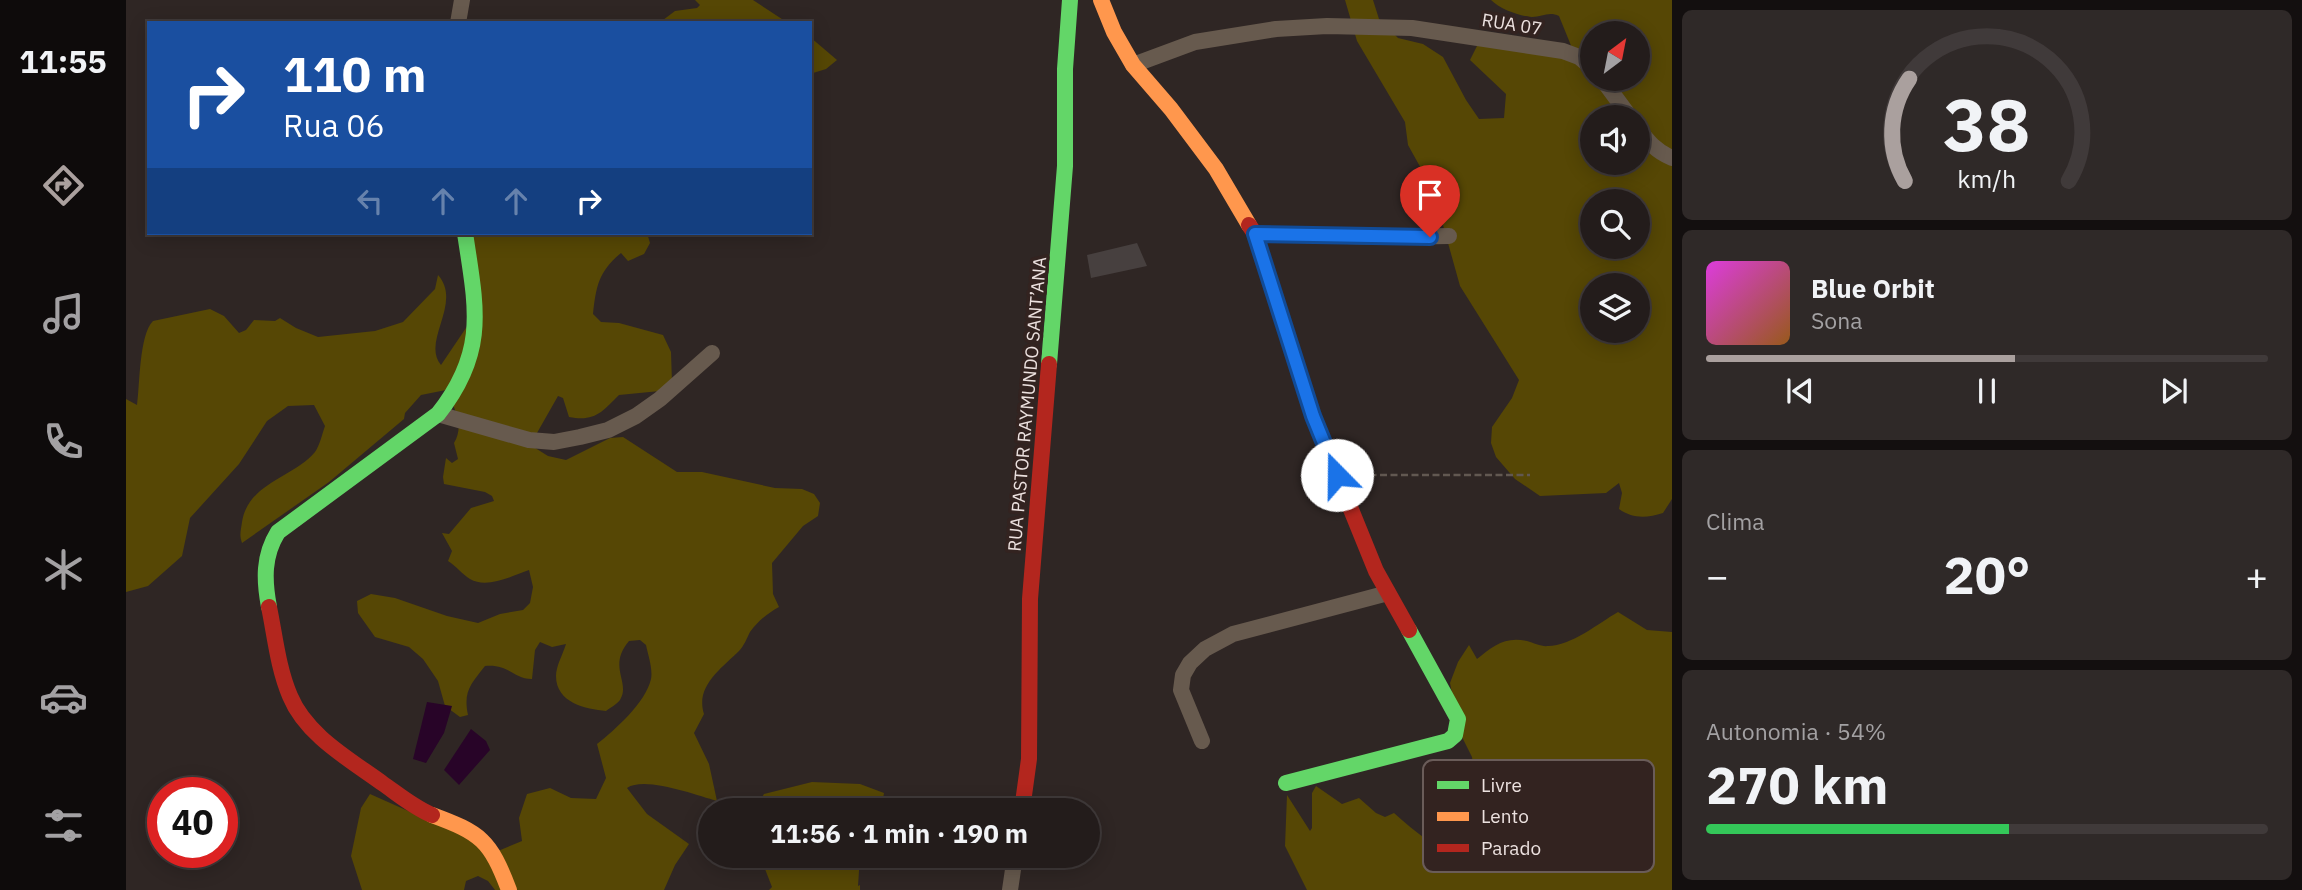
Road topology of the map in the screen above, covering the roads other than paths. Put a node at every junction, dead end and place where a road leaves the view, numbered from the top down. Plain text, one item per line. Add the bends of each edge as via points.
1 (463, 0) edge
2 (1070, 0) edge
3 (1101, 0) edge
4 (458, 21) edge
5 (1580, 58) edge
6 (1133, 65) junction
7 (1650, 144) edge
8 (1672, 158) edge
9 (1255, 234) junction
10 (464, 235) edge
11 (1450, 236) dead end
12 (712, 354) dead end
13 (438, 414) junction
14 (1388, 593) junction
15 (1202, 741) dead end
16 (1286, 783) dead end
17 (1024, 798) edge
18 (1013, 868) edge
19 (509, 890) edge
20 (1010, 890) edge

1 - 4 street
2 - 17 street, RUA PASTOR RAYMUNDO SANT’ANA via 1065,166 1030,599 1029,759
3 - 6 street
5 - 6 street, RUA 07 via 1563,51 1412,28 1327,26 1195,41
6 - 9 street via 1216,169
7 - 8 street
9 - 11 street
9 - 14 street via 1313,416
10 - 13 street via 475,297 470,363 454,397
12 - 13 street via 636,416 580,437 529,440
13 - 19 street via 278,532 266,555 267,599 295,707 337,749 416,807 480,836 492,850
14 - 15 street via 1233,634 1205,649 1182,675 1181,690
14 - 16 street via 1458,719 1455,735 1448,741
18 - 20 street

